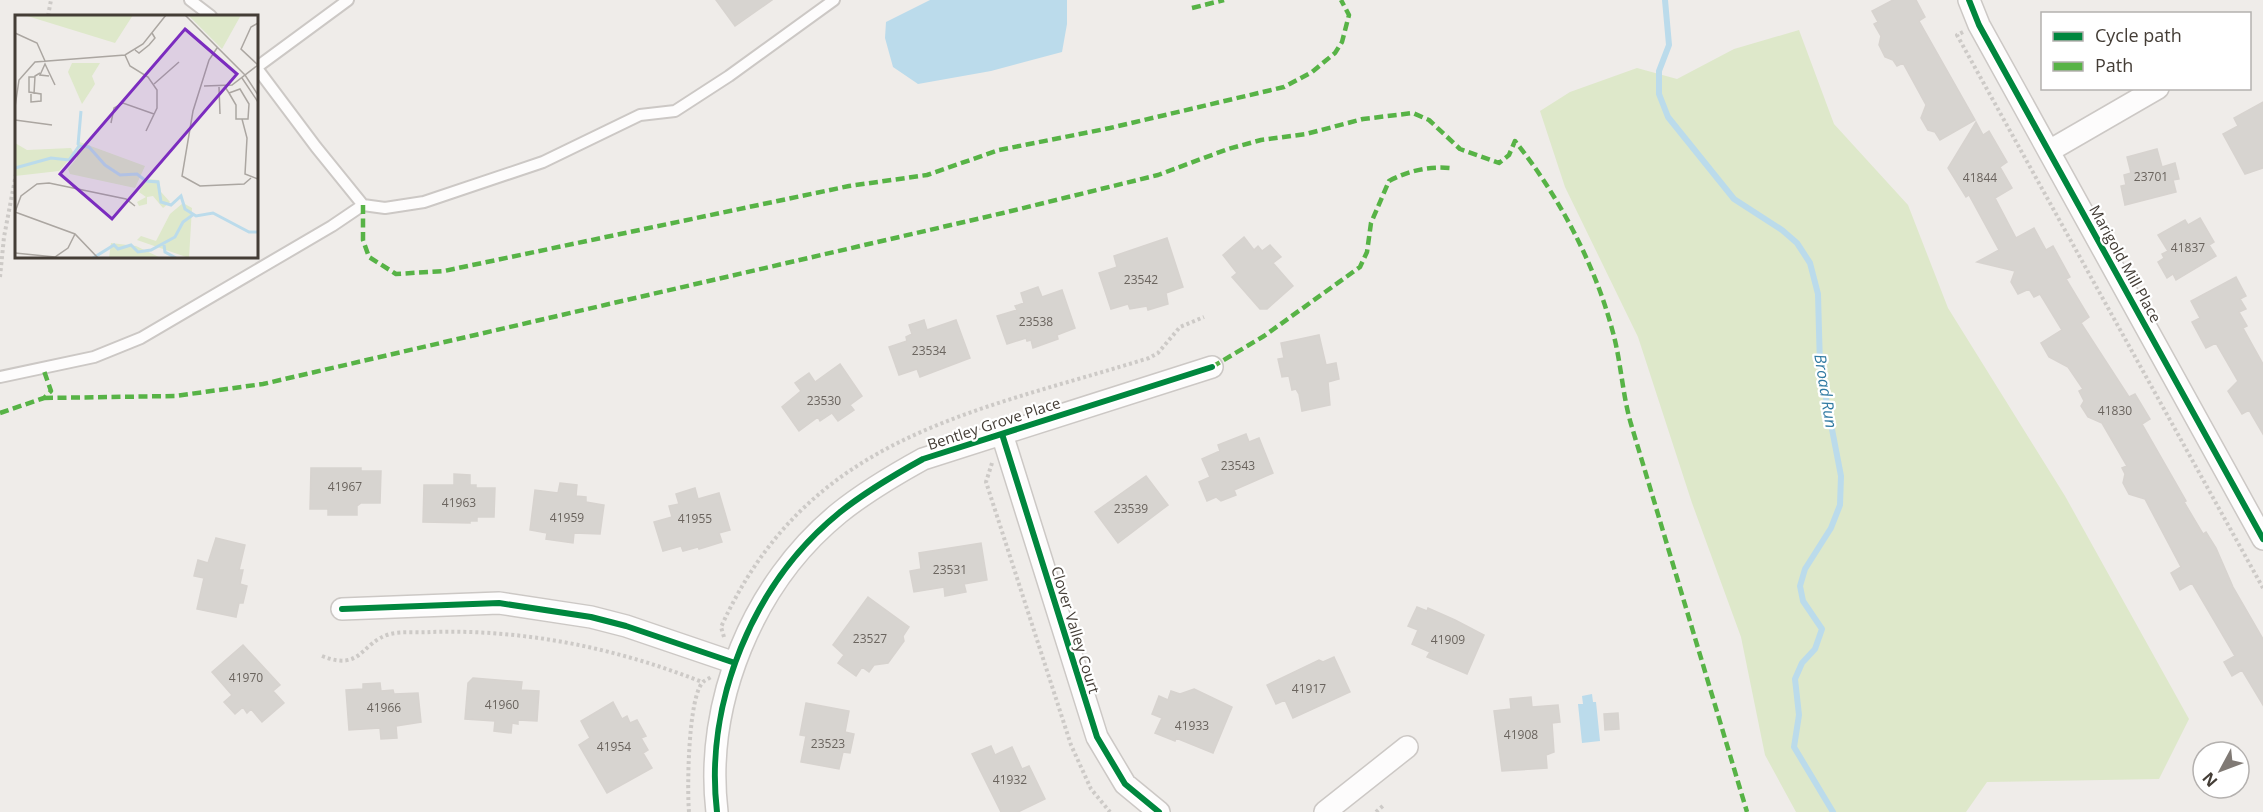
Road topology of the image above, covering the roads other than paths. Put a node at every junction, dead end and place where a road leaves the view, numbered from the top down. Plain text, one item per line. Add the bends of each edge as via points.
1 (190, 0) edge
2 (348, 0) edge
3 (834, 0) edge
4 (1969, 0) edge
5 (206, 8) edge
6 (258, 66) edge
7 (258, 68) edge
8 (2154, 90) edge
9 (2049, 151) junction
10 (363, 205) junction
11 (1212, 367) dead end
12 (0, 377) edge
13 (994, 437) junction
14 (2263, 539) edge
15 (342, 609) dead end
16 (728, 660) junction
17 (1407, 747) dead end
18 (717, 812) edge
19 (1159, 812) edge
20 (1325, 812) edge

1 - 5 lane
2 - 6 lane
3 - 10 lane via 675,111 640,115 543,162 424,202 385,208
4 - 9 street, Marigold Mill Place
7 - 10 lane
8 - 9 street
9 - 14 street, Marigold Mill Place
10 - 12 lane via 141,338 94,357
11 - 13 street, Bentley Grove Place
13 - 16 street, Bentley Grove Place via 924,459 838,514 768,594
13 - 19 street, Clover Valley Court via 1097,737 1125,784
15 - 16 street via 499,603 618,624
16 - 18 street, Bentley Grove Place via 716,774
17 - 20 street

